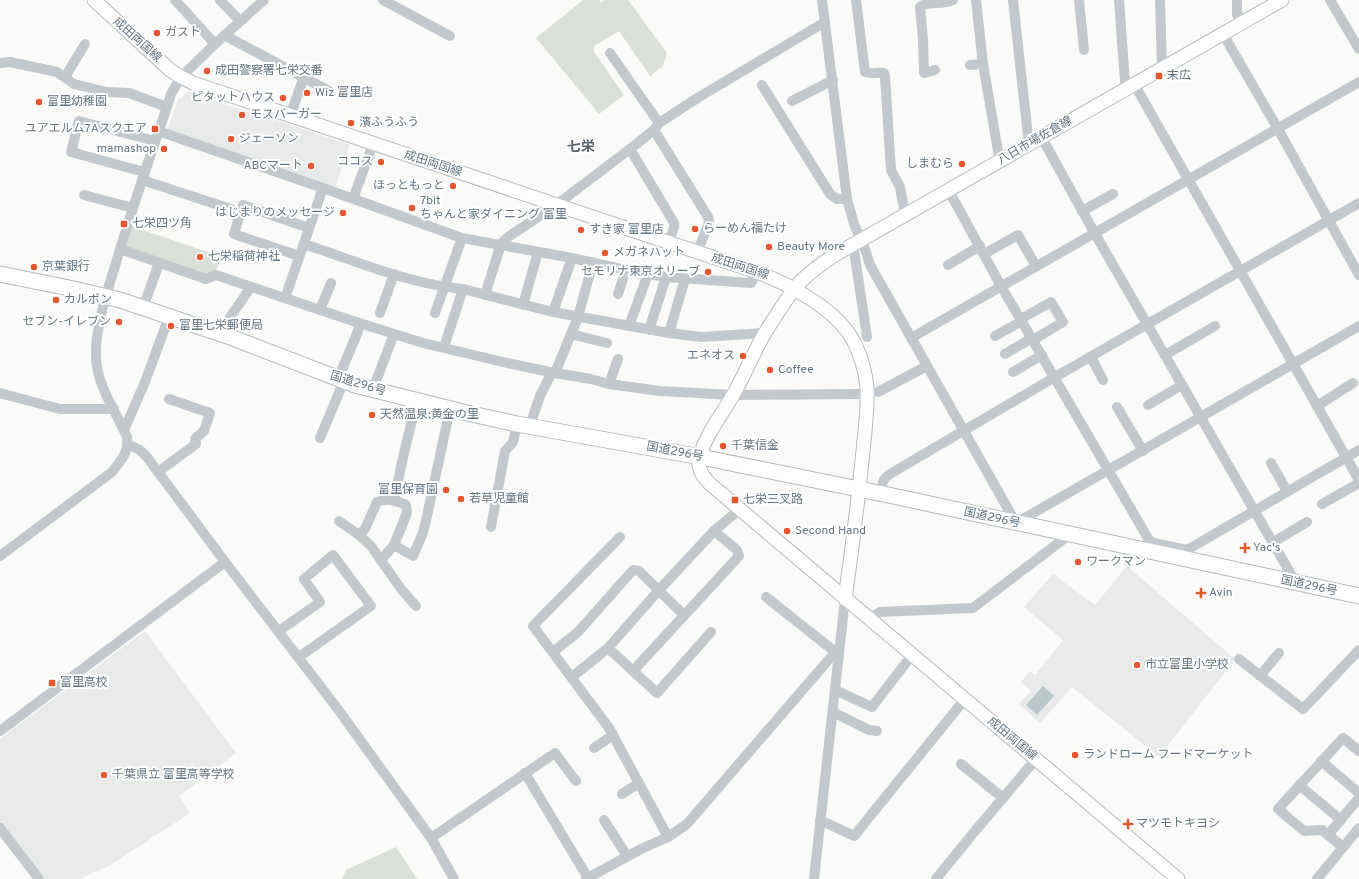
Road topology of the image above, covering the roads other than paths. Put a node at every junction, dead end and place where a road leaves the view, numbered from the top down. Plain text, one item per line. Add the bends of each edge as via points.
1 (94, 0) edge
2 (175, 0) edge
3 (220, 0) edge
4 (264, 0) edge
5 (383, 0) edge
6 (822, 0) edge
7 (856, 0) edge
8 (953, 0) edge
9 (976, 0) edge
10 (1013, 0) edge
11 (1079, 0) edge
12 (1119, 0) edge
13 (1160, 0) edge
14 (1236, 0) edge
15 (1282, 0) edge
16 (1330, 0) edge
17 (240, 21) junction
18 (825, 22) junction
19 (1244, 22) junction
20 (1223, 34) junction
21 (224, 35) junction
22 (450, 36) dead end
23 (85, 44) dead end
24 (215, 44) junction
25 (1359, 49) edge
26 (1084, 50) dead end
27 (610, 54) dead end
28 (0, 63) edge
29 (983, 64) junction
30 (970, 65) dead end
31 (1162, 69) junction
32 (934, 70) dead end
33 (65, 77) junction
34 (304, 77) junction
35 (181, 78) junction
36 (833, 80) junction
37 (1359, 82) edge
38 (762, 85) dead end
39 (1131, 86) junction
40 (329, 91) dead end
41 (792, 100) dead end
42 (167, 106) junction
43 (290, 116) junction
44 (657, 126) junction
45 (1278, 129) junction
46 (158, 131) junction
47 (1042, 138) junction
48 (155, 141) junction
49 (373, 144) junction
50 (1029, 145) junction
51 (630, 149) junction
52 (1000, 161) junction
53 (143, 176) junction
54 (1189, 180) junction
55 (324, 188) junction
56 (949, 191) junction
57 (1113, 194) dead end
58 (84, 195) dead end
59 (353, 199) junction
60 (847, 199) junction
61 (1359, 204) edge
62 (556, 205) junction
63 (133, 208) junction
64 (1082, 211) junction
65 (240, 212) junction
66 (905, 215) junction
67 (1328, 221) junction
68 (309, 228) junction
69 (1094, 232) junction
70 (462, 238) junction
71 (669, 243) junction
72 (304, 244) junction
73 (501, 244) junction
74 (858, 245) junction
75 (120, 249) junction
76 (982, 250) junction
77 (538, 252) junction
78 (697, 252) junction
79 (299, 256) junction
80 (572, 258) junction
81 (594, 262) junction
82 (159, 263) junction
83 (948, 265) dead end
84 (1036, 266) junction
85 (626, 270) junction
86 (1240, 271) junction
87 (757, 272) junction
88 (0, 274) edge
89 (394, 274) junction
90 (648, 274) junction
91 (1359, 275) edge
92 (666, 277) junction
93 (685, 278) junction
94 (331, 283) dead end
95 (1001, 286) junction
96 (251, 287) junction
97 (444, 288) junction
98 (794, 288) junction
99 (463, 290) junction
100 (618, 294) dead end
101 (485, 295) junction
102 (106, 297) junction
103 (285, 298) junction
104 (522, 305) junction
105 (143, 308) junction
106 (320, 310) junction
107 (553, 312) junction
108 (380, 313) dead end
109 (435, 313) dead end
110 (170, 317) junction
111 (578, 317) junction
112 (1021, 320) junction
113 (361, 324) junction
114 (1147, 324) junction
115 (629, 326) junction
116 (1216, 326) dead end
117 (1359, 326) edge
118 (649, 330) junction
119 (219, 333) junction
120 (669, 333) junction
121 (765, 333) junction
122 (394, 334) junction
123 (571, 334) junction
124 (995, 336) dead end
125 (867, 337) dead end
126 (911, 338) junction
127 (1033, 339) junction
128 (607, 343) dead end
129 (444, 347) junction
130 (1005, 354) dead end
131 (1042, 355) junction
132 (1165, 355) junction
133 (1091, 356) junction
134 (618, 359) dead end
135 (1293, 363) junction
136 (927, 366) junction
137 (1013, 372) dead end
138 (554, 373) junction
139 (1055, 377) junction
140 (341, 380) junction
141 (1103, 380) dead end
142 (1353, 383) dead end
143 (610, 384) junction
144 (1182, 385) junction
145 (373, 389) junction
146 (878, 392) dead end
147 (0, 393) edge
148 (859, 394) dead end
149 (733, 395) junction
150 (169, 400) dead end
151 (417, 400) junction
152 (1148, 405) dead end
153 (1317, 406) junction
154 (1117, 407) dead end
155 (114, 409) junction
156 (450, 409) junction
157 (1200, 418) junction
158 (524, 424) junction
159 (124, 430) junction
160 (963, 430) junction
161 (320, 438) dead end
162 (128, 444) junction
163 (1359, 450) edge
164 (1143, 451) junction
165 (700, 457) junction
166 (1346, 457) junction
167 (1271, 463) dead end
168 (1109, 470) junction
169 (158, 472) junction
170 (1359, 481) edge
171 (859, 489) junction
172 (1287, 491) junction
173 (881, 494) junction
174 (394, 500) junction
175 (1322, 504) dead end
176 (740, 509) junction
177 (1253, 510) junction
178 (339, 521) dead end
179 (1308, 522) dead end
180 (1016, 523) junction
181 (491, 527) dead end
182 (714, 531) junction
183 (1069, 534) junction
184 (359, 535) junction
185 (620, 537) dead end
186 (1272, 543) junction
187 (394, 545) junction
188 (1173, 552) junction
189 (0, 556) edge
190 (381, 560) junction
191 (225, 562) junction
192 (1294, 583) junction
193 (659, 590) junction
194 (1359, 596) edge
195 (766, 597) dead end
196 (845, 599) junction
197 (416, 606) dead end
198 (684, 615) junction
199 (868, 619) junction
200 (279, 631) junction
201 (711, 632) dead end
202 (608, 648) junction
203 (1359, 650) edge
204 (553, 652) junction
205 (1279, 653) dead end
206 (839, 655) junction
207 (912, 655) junction
208 (299, 657) junction
209 (1240, 660) dead end
210 (633, 671) junction
211 (1260, 676) junction
212 (572, 677) junction
213 (835, 690) junction
214 (965, 699) junction
215 (832, 712) junction
216 (0, 730) edge
217 (877, 732) dead end
218 (613, 735) junction
219 (594, 748) dead end
220 (1359, 751) edge
221 (1036, 759) junction
222 (1321, 761) junction
223 (960, 764) dead end
224 (525, 773) junction
225 (576, 781) dead end
226 (639, 783) junction
227 (1299, 785) junction
228 (1359, 792) edge
229 (622, 794) dead end
230 (1003, 798) junction
231 (1359, 798) edge
232 (604, 820) dead end
233 (820, 820) junction
234 (1341, 820) junction
235 (0, 828) edge
236 (1359, 828) edge
237 (1328, 836) junction
238 (668, 837) junction
239 (431, 838) junction
240 (1343, 847) junction
241 (627, 856) junction
242 (587, 878) edge
243 (39, 879) edge
244 (454, 879) edge
245 (814, 879) edge
246 (936, 879) edge
247 (1178, 879) edge
248 (1317, 879) edge

1 - 35 main road, 成田両国線
2 - 24 street
3 - 17 street
4 - 17 street
5 - 22 street
6 - 18 street
7 - 66 street via 865,72 880,72 885,76 891,170 900,187
8 - 32 street via 920,7 924,73
9 - 29 street
10 - 50 street
11 - 26 street
12 - 39 street via 1124,79
13 - 31 street
14 - 19 street via 1237,15
15 - 19 main road, 八日市場佐倉線
16 - 25 street
17 - 21 street
18 - 36 street
18 - 44 street via 699,97
19 - 20 main road, 八日市場佐倉線
20 - 31 main road, 八日市場佐倉線
20 - 45 street
21 - 24 street
21 - 34 street
23 - 33 street
24 - 35 street
27 - 44 street
28 - 33 street via 10,62 56,72
29 - 30 street
29 - 52 street
31 - 39 main road, 八日市場佐倉線
33 - 42 street via 74,84 107,92 129,93
34 - 40 street
34 - 43 street
35 - 42 street
35 - 43 main road, 成田両国線
36 - 41 street
36 - 60 street
37 - 45 street
38 - 60 street via 830,194 837,199
39 - 47 main road, 八日市場佐倉線
39 - 54 street via 1137,89
42 - 46 street
43 - 49 main road, 成田両国線
44 - 51 street
44 - 78 street via 709,220
45 - 54 street
45 - 67 street
46 - 48 street
46 - 55 street
47 - 50 main road, 八日市場佐倉線
47 - 64 street
48 - 53 street
48 - 53 street via 79,121 71,152
49 - 59 street
49 - 62 main road, 成田両国線
50 - 52 main road, 八日市場佐倉線
51 - 62 street
51 - 71 street via 674,223
52 - 56 main road, 八日市場佐倉線
53 - 63 street
53 - 65 street
54 - 69 street
54 - 86 street
55 - 59 street
55 - 68 street
56 - 66 main road, 八日市場佐倉線
56 - 76 street
57 - 64 street
58 - 63 street
59 - 70 street
60 - 74 street
61 - 67 street
62 - 71 main road, 成田両国線
62 - 73 street
63 - 75 street
64 - 69 street
65 - 68 street via 243,205
65 - 79 street via 234,234
66 - 74 main road, 八日市場佐倉線
67 - 86 street
67 - 91 street
68 - 72 street
69 - 84 street
69 - 114 street
70 - 73 street
70 - 97 street
71 - 78 main road, 成田両国線
72 - 79 street
72 - 89 street
73 - 77 street
73 - 101 street
74 - 98 main road, 八日市場佐倉線 via 820,265
74 - 125 street
74 - 126 street
75 - 82 street
75 - 102 street
76 - 83 street
76 - 84 street via 1018,235
76 - 95 street
77 - 80 street
77 - 104 street
78 - 87 main road, 成田両国線
79 - 103 street
80 - 81 street
80 - 107 street
81 - 85 street
81 - 111 street
82 - 96 street via 206,279 216,274
82 - 105 street
84 - 95 street
85 - 90 street
85 - 100 street
86 - 114 street
86 - 135 street
87 - 93 street via 751,283
87 - 98 main road, 成田両国線
88 - 102 highway, 国道296号
89 - 97 street
89 - 108 street
90 - 92 street
90 - 115 street
92 - 93 street
92 - 118 street
93 - 120 street
94 - 106 street
95 - 112 street
95 - 126 street
96 - 103 street
96 - 119 street
97 - 99 street
97 - 109 street
98 - 121 main road, 成田両国線
98 - 171 main road, 成田両国線 via 825,309 843,326 855,343 862,364 867,394
99 - 101 street
99 - 129 street
101 - 104 street
102 - 105 highway, 国道296号
102 - 155 street via 95,352 103,387
103 - 106 street
104 - 107 street
105 - 110 highway, 国道296号
106 - 113 street
107 - 111 street
110 - 119 highway, 国道296号
110 - 159 street
111 - 115 street
111 - 123 street
112 - 124 street
112 - 127 street
112 - 127 street via 1051,302 1063,322
113 - 122 street
113 - 140 street
114 - 132 street
114 - 133 street
115 - 118 street
116 - 132 street
117 - 135 street
118 - 120 street
119 - 140 highway, 国道296号
120 - 121 street via 701,337
121 - 149 main road, 成田両国線
122 - 129 street
122 - 145 street
123 - 128 street
123 - 138 street
126 - 136 street
127 - 130 street
127 - 131 street
129 - 138 street
131 - 137 street
131 - 139 street
132 - 144 street
133 - 139 street
133 - 141 street
134 - 143 street
135 - 153 street
135 - 157 street
136 - 146 street
136 - 160 street
138 - 143 street
138 - 158 street
139 - 160 street
139 - 168 street
140 - 145 highway, 国道296号
140 - 161 street
142 - 153 street
143 - 149 street via 660,391
144 - 152 street
144 - 157 street
145 - 151 highway, 国道296号
147 - 155 street via 60,409
148 - 149 street
149 - 165 main road, 成田両国線 via 708,437
150 - 169 street via 210,413 204,431 195,439 196,444
151 - 156 highway, 国道296号
151 - 174 street
153 - 166 street
154 - 164 street
155 - 159 street
156 - 158 highway, 国道296号
156 - 187 street via 422,535 413,556
157 - 164 street
157 - 177 street
158 - 165 highway, 国道296号
158 - 181 street via 505,451
159 - 162 street
160 - 173 street via 885,478
160 - 180 street
162 - 169 street via 140,450
162 - 189 street via 126,454 112,472
163 - 166 street
164 - 168 street
165 - 171 highway, 国道296号
165 - 176 main road, 成田両国線 via 702,476
166 - 170 street
166 - 172 street
167 - 172 street
168 - 180 street
168 - 188 street via 1149,540
169 - 191 street
170 - 175 street
171 - 173 highway, 国道296号
171 - 196 main road, 成田両国線
172 - 177 street
173 - 180 highway, 国道296号
174 - 184 street via 383,499 377,502 366,529
174 - 187 street via 406,505 407,513
176 - 182 street
176 - 196 main road, 成田両国線
177 - 186 street
177 - 188 street via 1187,550
178 - 184 street
179 - 186 street
180 - 183 highway, 国道296号
182 - 193 street
182 - 198 street via 737,550 739,556
183 - 188 highway, 国道296号
183 - 199 street via 973,608 880,612
184 - 190 street
185 - 204 street via 533,626
186 - 192 street
187 - 190 street
188 - 192 highway, 国道296号
190 - 197 street
191 - 200 street
191 - 216 street
192 - 194 highway, 国道296号
193 - 198 street
193 - 202 street
193 - 204 street via 639,571 633,570 578,632
195 - 206 street
196 - 199 main road, 成田両国線
196 - 206 street
198 - 210 street
199 - 207 main road, 成田両国線
200 - 208 street
200 - 208 street via 320,602 304,579 334,555 371,606
201 - 210 street via 657,693
202 - 210 street
202 - 212 street
203 - 211 street via 1303,709
204 - 212 street
205 - 211 street
206 - 213 street
206 - 238 street via 831,657 687,824
207 - 213 street via 872,707
207 - 214 main road, 成田両国線
208 - 239 street
209 - 211 street
212 - 218 street
213 - 215 street
214 - 221 main road, 成田両国線
214 - 233 street via 854,836
215 - 217 street
215 - 233 street
218 - 219 street
218 - 226 street
220 - 222 street via 1343,738
221 - 230 street
221 - 247 main road, 成田両国線
222 - 227 street
222 - 228 street
223 - 230 street
224 - 225 street via 555,753
224 - 239 street
224 - 242 street
226 - 229 street
226 - 238 street
227 - 234 street
227 - 237 street via 1278,809 1304,832 1322,830
230 - 246 street
231 - 234 street
232 - 241 street
233 - 245 street
234 - 237 street
235 - 243 street
236 - 240 street
237 - 240 street
238 - 241 street
239 - 244 street
240 - 248 street
241 - 242 street

